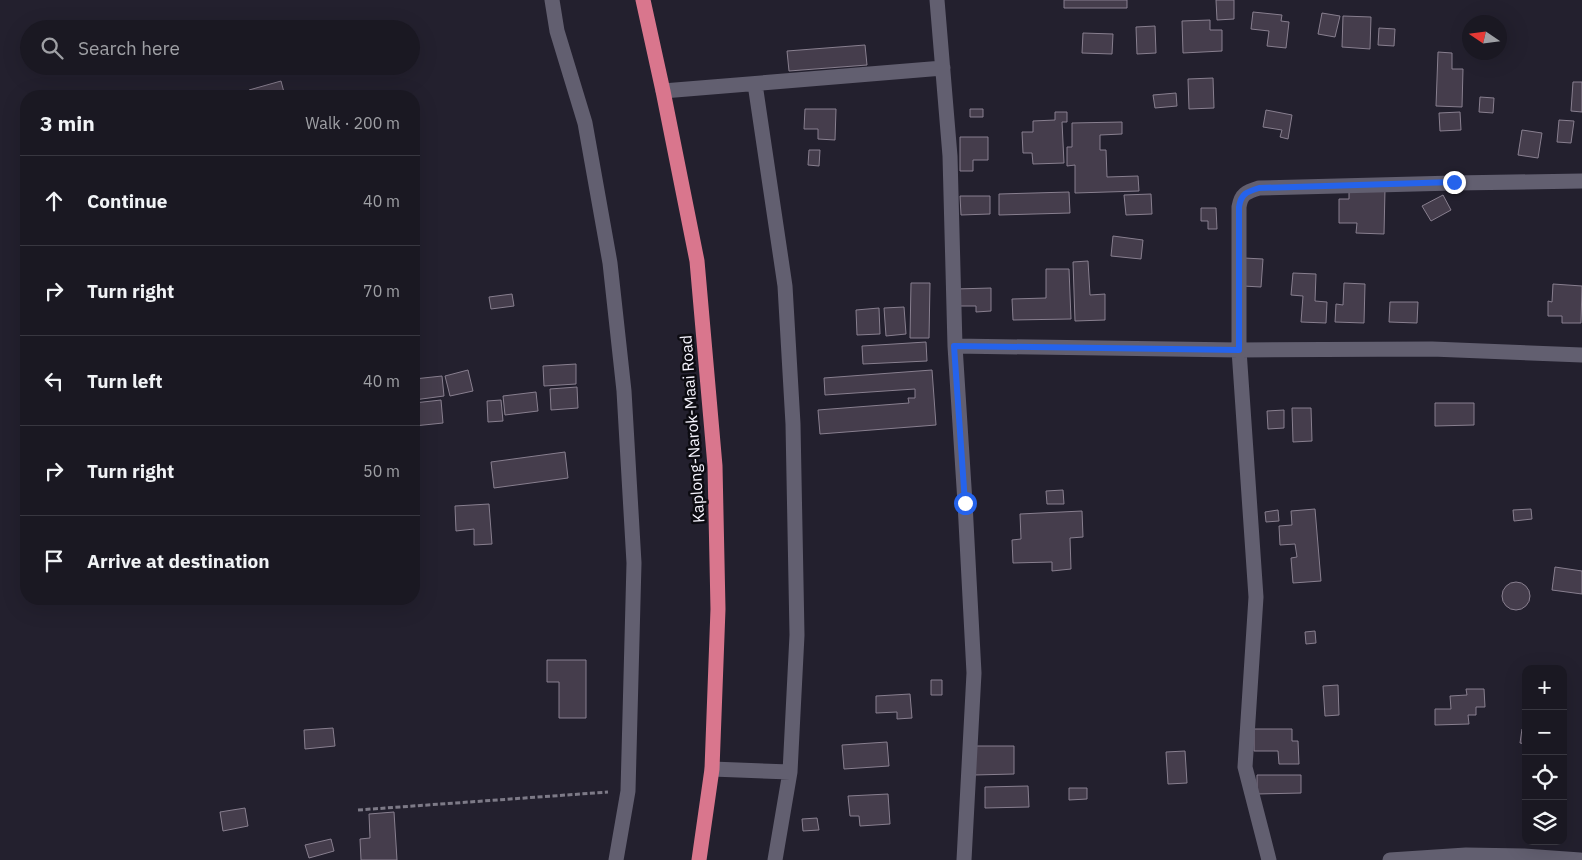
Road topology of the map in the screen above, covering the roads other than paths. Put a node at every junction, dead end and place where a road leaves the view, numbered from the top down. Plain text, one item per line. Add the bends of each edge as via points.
1 (552, 0) edge
2 (643, 0) edge
3 (937, 0) edge
4 (943, 68) junction
5 (755, 84) junction
6 (664, 91) junction
7 (1582, 181) edge
8 (954, 346) junction
9 (1239, 350) junction
10 (1582, 355) edge
11 (712, 769) junction
12 (790, 772) junction
13 (616, 860) edge
14 (699, 860) edge
15 (775, 860) edge
16 (964, 860) edge
17 (1269, 860) edge
18 (1390, 860) edge
19 (1580, 860) edge

1 - 13 street via 557,31 587,133 610,263 624,391 634,563 628,791
2 - 6 highway, Kaplong-Narok-Maai Road
3 - 4 street
4 - 5 street
4 - 8 street via 950,156
5 - 6 street
5 - 12 street via 785,286 793,424 796,635
6 - 11 highway, Kaplong-Narok-Maai Road via 697,261 715,466 718,609
7 - 9 street via 1259,188 1248,191 1240,198 1239,207
8 - 9 street
8 - 16 street via 974,673
9 - 10 street via 1432,349
9 - 17 street via 1256,597 1245,767
11 - 12 street
11 - 14 highway, Kaplong-Narok-Maai Road
12 - 15 street
18 - 19 street via 1466,855

